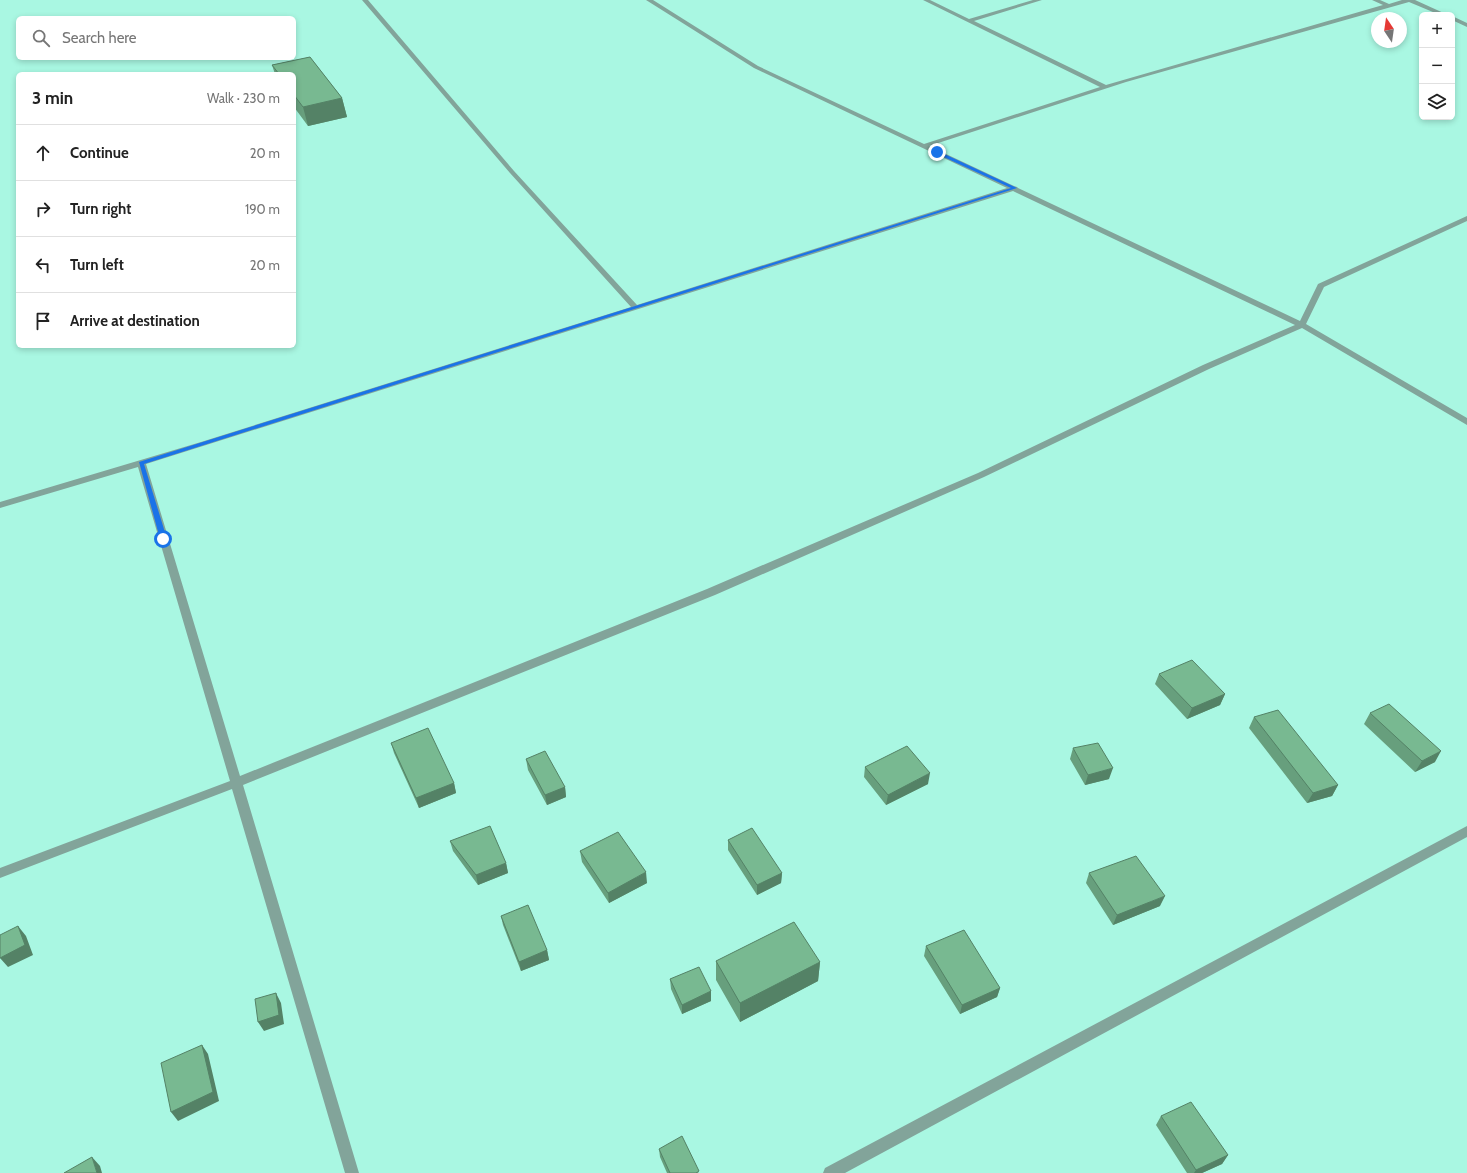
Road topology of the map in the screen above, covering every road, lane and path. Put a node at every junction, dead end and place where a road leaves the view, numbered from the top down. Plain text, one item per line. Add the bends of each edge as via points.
1 (365, 0) edge
2 (649, 0) edge
3 (926, 0) edge
4 (1039, 0) edge
5 (1375, 0) edge
6 (1409, 0) edge
7 (1389, 6) junction
8 (1438, 12) edge
9 (1455, 19) edge
10 (968, 21) junction
11 (1467, 25) edge
12 (1106, 87) junction
13 (924, 146) junction
14 (1015, 188) junction
15 (1467, 218) edge
16 (636, 308) junction
17 (1302, 325) junction
18 (1467, 422) edge
19 (141, 463) junction
20 (0, 505) edge
21 (236, 783) junction
22 (1467, 831) edge
23 (0, 873) edge
24 (352, 1173) edge
25 (830, 1173) edge

1 - 16 street via 512,172
2 - 13 street via 756,67
3 - 10 street
4 - 10 street
5 - 7 street
6 - 7 street
6 - 8 street
7 - 12 street
9 - 11 street
10 - 12 street
12 - 13 street
13 - 14 street
14 - 16 street
14 - 17 street
15 - 17 street via 1321,286
16 - 19 street
17 - 18 street
17 - 21 street via 1199,370 981,475 732,582
19 - 20 street
19 - 21 street
21 - 23 street
21 - 24 street
22 - 25 street

